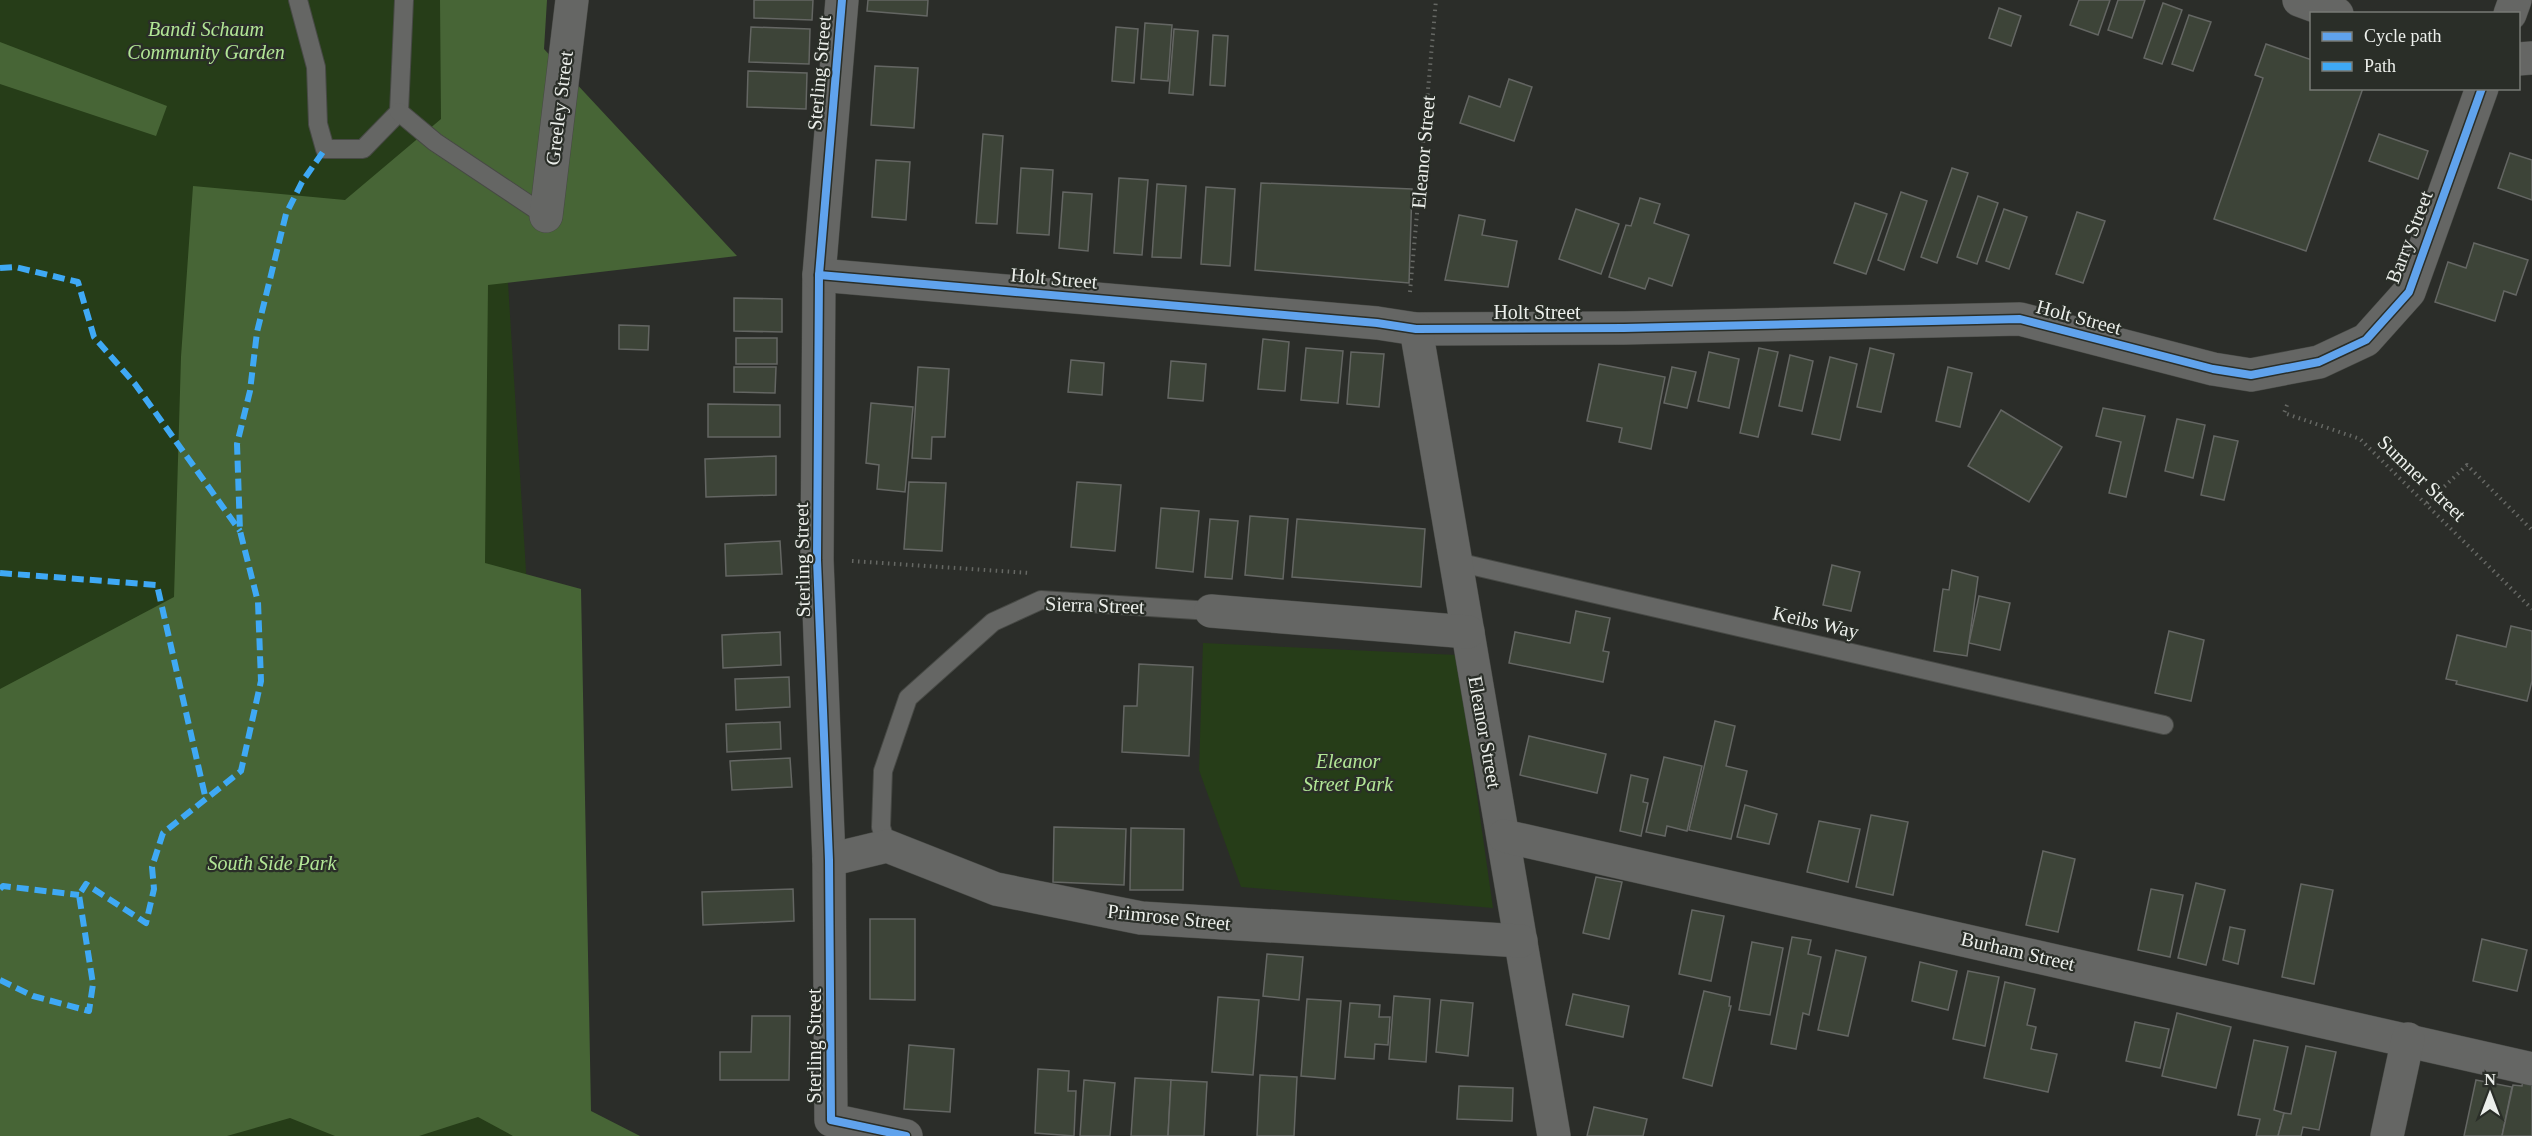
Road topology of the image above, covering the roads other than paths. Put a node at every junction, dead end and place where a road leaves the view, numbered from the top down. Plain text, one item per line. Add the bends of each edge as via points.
1 (298, 0) edge
2 (404, 0) edge
3 (572, 0) edge
4 (842, 0) edge
5 (2299, 0) edge
6 (2332, 12) edge
7 (2481, 90) edge
8 (399, 112) junction
9 (546, 216) joint
10 (819, 275) junction
11 (1416, 329) junction
12 (2251, 375) joint
13 (1457, 562) junction
14 (1211, 611) joint
15 (1467, 632) junction
16 (2164, 725) dead end
17 (1504, 836) junction
18 (887, 846) junction
19 (829, 860) junction
20 (1521, 941) junction
21 (2408, 1039) junction
22 (2532, 1069) edge
23 (906, 1136) edge
24 (1554, 1136) edge
25 (2387, 1136) edge

1 - 8 lane via 316,67 318,124 325,149 363,149
2 - 8 lane
3 - 9 street, Greeley Street
4 - 10 street, Sterling Street
5 - 6 street
7 - 12 street, Barry Street via 2409,292 2366,340 2319,362
8 - 9 lane via 435,142
10 - 11 street, Holt Street
10 - 19 street, Sterling Street via 817,560
11 - 12 street, Holt Street via 2020,319 2213,369
11 - 13 street, Eleanor Street
13 - 15 street, Eleanor Street
13 - 16 lane, Keibs Way
14 - 15 street, Sierra Street
14 - 18 lane, Sierra Street via 1041,600 993,622 908,698 883,771 881,827
15 - 17 street, Eleanor Street
17 - 20 street, Eleanor Street
17 - 21 street, Burham Street
18 - 19 street
18 - 20 street, Primrose Street via 996,889 1140,918
19 - 23 street, Sterling Street via 831,1120
20 - 24 street, Eleanor Street
21 - 22 street, Burham Street
21 - 25 street

